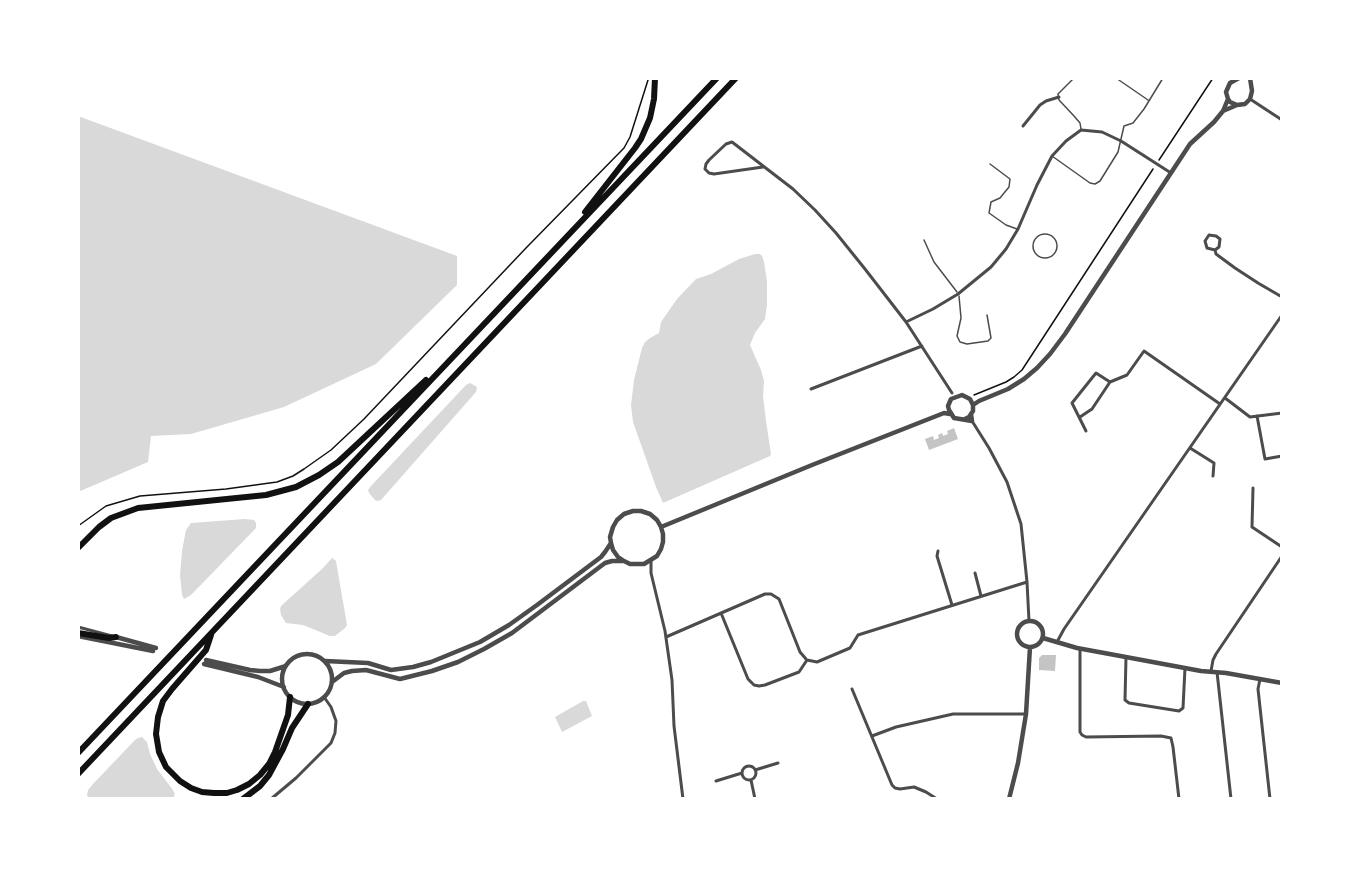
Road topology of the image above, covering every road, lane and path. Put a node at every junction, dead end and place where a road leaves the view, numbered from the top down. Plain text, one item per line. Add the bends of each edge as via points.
1 (648, 78) edge
2 (655, 78) edge
3 (717, 78) edge
4 (736, 78) edge
5 (1074, 78) edge
6 (1116, 78) edge
7 (1163, 78) edge
8 (1213, 78) edge
9 (1250, 78) edge
10 (1238, 79) edge
11 (1251, 87) junction
12 (1059, 97) junction
13 (1228, 99) junction
14 (1250, 99) junction
15 (1149, 101) junction
16 (1237, 105) junction
17 (1223, 111) junction
18 (1282, 120) edge
19 (1023, 126) dead end
20 (1081, 130) junction
21 (1121, 141) junction
22 (1052, 156) junction
23 (1157, 163) junction
24 (990, 164) dead end
25 (764, 167) junction
26 (1171, 173) junction
27 (1018, 229) junction
28 (924, 240) dead end
29 (559, 245) junction
30 (1215, 250) junction
31 (1044, 258) joint
32 (958, 294) junction
33 (1282, 297) edge
34 (987, 315) dead end
35 (1282, 315) edge
36 (906, 322) junction
37 (472, 336) junction
38 (922, 346) junction
39 (1110, 382) junction
40 (811, 389) dead end
41 (954, 396) junction
42 (970, 396) junction
43 (1224, 398) junction
44 (979, 401) junction
45 (1220, 404) junction
46 (973, 405) junction
47 (948, 406) junction
48 (944, 413) junction
49 (1282, 413) edge
50 (950, 414) junction
51 (971, 414) junction
52 (1257, 416) junction
53 (1080, 417) junction
54 (965, 419) junction
55 (972, 421) junction
56 (1086, 431) dead end
57 (1190, 448) junction
58 (1282, 456) edge
59 (1213, 476) dead end
60 (1253, 488) dead end
61 (78, 526) edge
62 (661, 527) junction
63 (611, 543) junction
64 (1282, 547) edge
65 (78, 548) edge
66 (938, 551) dead end
67 (1282, 556) edge
68 (624, 561) junction
69 (651, 561) junction
70 (975, 573) dead end
71 (1027, 582) junction
72 (981, 596) junction
73 (952, 605) junction
74 (721, 613) junction
75 (1029, 621) junction
76 (78, 627) edge
77 (212, 633) junction
78 (78, 635) edge
79 (116, 637) junction
80 (666, 637) junction
81 (1043, 639) junction
82 (1057, 642) junction
83 (1030, 647) junction
84 (1080, 648) junction
85 (1126, 657) junction
86 (807, 660) junction
87 (325, 661) junction
88 (286, 666) junction
89 (1185, 668) junction
90 (1214, 672) junction
91 (1260, 679) junction
92 (332, 682) junction
93 (1282, 683) edge
94 (284, 687) junction
95 (852, 689) dead end
96 (290, 697) junction
97 (324, 697) junction
98 (308, 704) junction
99 (1026, 714) junction
100 (872, 736) junction
101 (78, 753) edge
102 (778, 763) dead end
103 (755, 770) junction
104 (742, 773) junction
105 (78, 774) edge
106 (750, 780) junction
107 (716, 781) dead end
108 (243, 799) edge
109 (271, 799) edge
110 (683, 799) edge
111 (755, 799) edge
112 (937, 799) edge
113 (1009, 799) edge
114 (1179, 799) edge
115 (1231, 799) edge
116 (1270, 799) edge

1 - 61 path via 624,148 331,450 277,482 140,496 106,506
2 - 29 highway via 650,118 640,139
3 - 29 highway
4 - 77 highway
5 - 12 lane
6 - 15 lane
7 - 15 lane
8 - 23 path
9 - 11 street
10 - 11 street
10 - 13 street via 1226,89
11 - 14 street
12 - 19 street via 1040,105
12 - 20 lane via 1080,123
13 - 16 street
13 - 17 street
14 - 16 street
14 - 18 street
15 - 21 lane via 1133,123 1124,126
16 - 17 street
17 - 26 street via 1190,144
20 - 21 street via 1102,132
20 - 22 street
21 - 22 lane via 1112,163 1095,184
21 - 23 street
22 - 27 street
23 - 26 street
23 - 42 path via 1022,370 997,386
24 - 27 lane via 1010,179 1000,198 991,202 989,213
25 - 25 street via 714,174 705,169 729,142
25 - 36 street via 793,189 836,233
26 - 44 street via 1050,354 1024,379
27 - 32 street via 991,267
28 - 32 lane via 934,262
29 - 37 highway
30 - 30 street via 1209,250 1205,244 1212,235 1220,242
30 - 33 street via 1235,268
31 - 31 lane via 1033,247 1035,239 1044,233 1057,242 1055,253
32 - 34 lane via 960,342 988,341 991,338
32 - 36 street
35 - 43 street
36 - 38 street
37 - 65 highway via 319,476 266,495 138,508 111,518
37 - 101 highway
38 - 40 street
38 - 41 street
39 - 45 street via 1127,375 1144,351
39 - 53 street via 1092,409
39 - 53 street via 1096,373 1072,403
41 - 42 street
41 - 47 street
42 - 44 street
42 - 46 street
43 - 45 street
43 - 52 street via 1250,417
44 - 46 street
45 - 57 street
46 - 51 street
47 - 48 street
47 - 50 street
48 - 50 street
48 - 62 street
49 - 52 street
50 - 54 street
51 - 54 street
51 - 55 street
52 - 58 street via 1265,459
53 - 56 street
54 - 55 street
55 - 71 street via 1015,502
57 - 59 street via 1214,463
57 - 82 street
60 - 64 street via 1252,527
62 - 63 street via 650,514 624,514 611,532
62 - 69 street via 663,542
63 - 68 street
63 - 87 street via 600,557 509,625 456,653 391,670 368,663
66 - 73 street
67 - 90 street via 1216,654
68 - 69 street via 638,565
68 - 92 street via 605,563 512,633 458,662 400,679 366,670 352,671
69 - 80 street
70 - 72 street
71 - 72 street
71 - 75 street
72 - 73 street
73 - 86 street via 858,635 850,648 817,662
74 - 80 street
74 - 86 street via 765,594 779,598 800,652
74 - 86 street via 754,685 762,686 799,672
75 - 81 street via 1042,627
75 - 83 street via 1018,632 1019,640
76 - 79 street
77 - 96 highway via 206,650 163,701 158,717 159,752 166,767 180,781 214,794 249,784 275,752 288,716
77 - 105 highway
78 - 79 highway
78 - 79 street via 154,649
80 - 110 street
81 - 82 street
81 - 83 street
82 - 84 street
83 - 99 street
84 - 85 street
84 - 114 street via 1080,732 1086,737 1171,738
85 - 89 street
85 - 89 street via 1125,700 1129,703 1179,711 1183,708
87 - 88 street via 307,654 295,657
87 - 92 street
88 - 94 street via 282,676
88 - 94 street via 260,671 205,662
89 - 90 street
90 - 91 street
90 - 115 street
91 - 93 street
91 - 116 street
92 - 97 street
94 - 96 street
95 - 100 street
96 - 98 street
97 - 98 street
97 - 109 street via 336,721 331,743
98 - 108 highway via 269,775
99 - 100 street via 953,714
99 - 113 street
100 - 112 street via 891,785 900,789 914,787
102 - 103 street
103 - 104 street via 746,767
103 - 106 street
104 - 106 street
104 - 107 street
106 - 111 street

